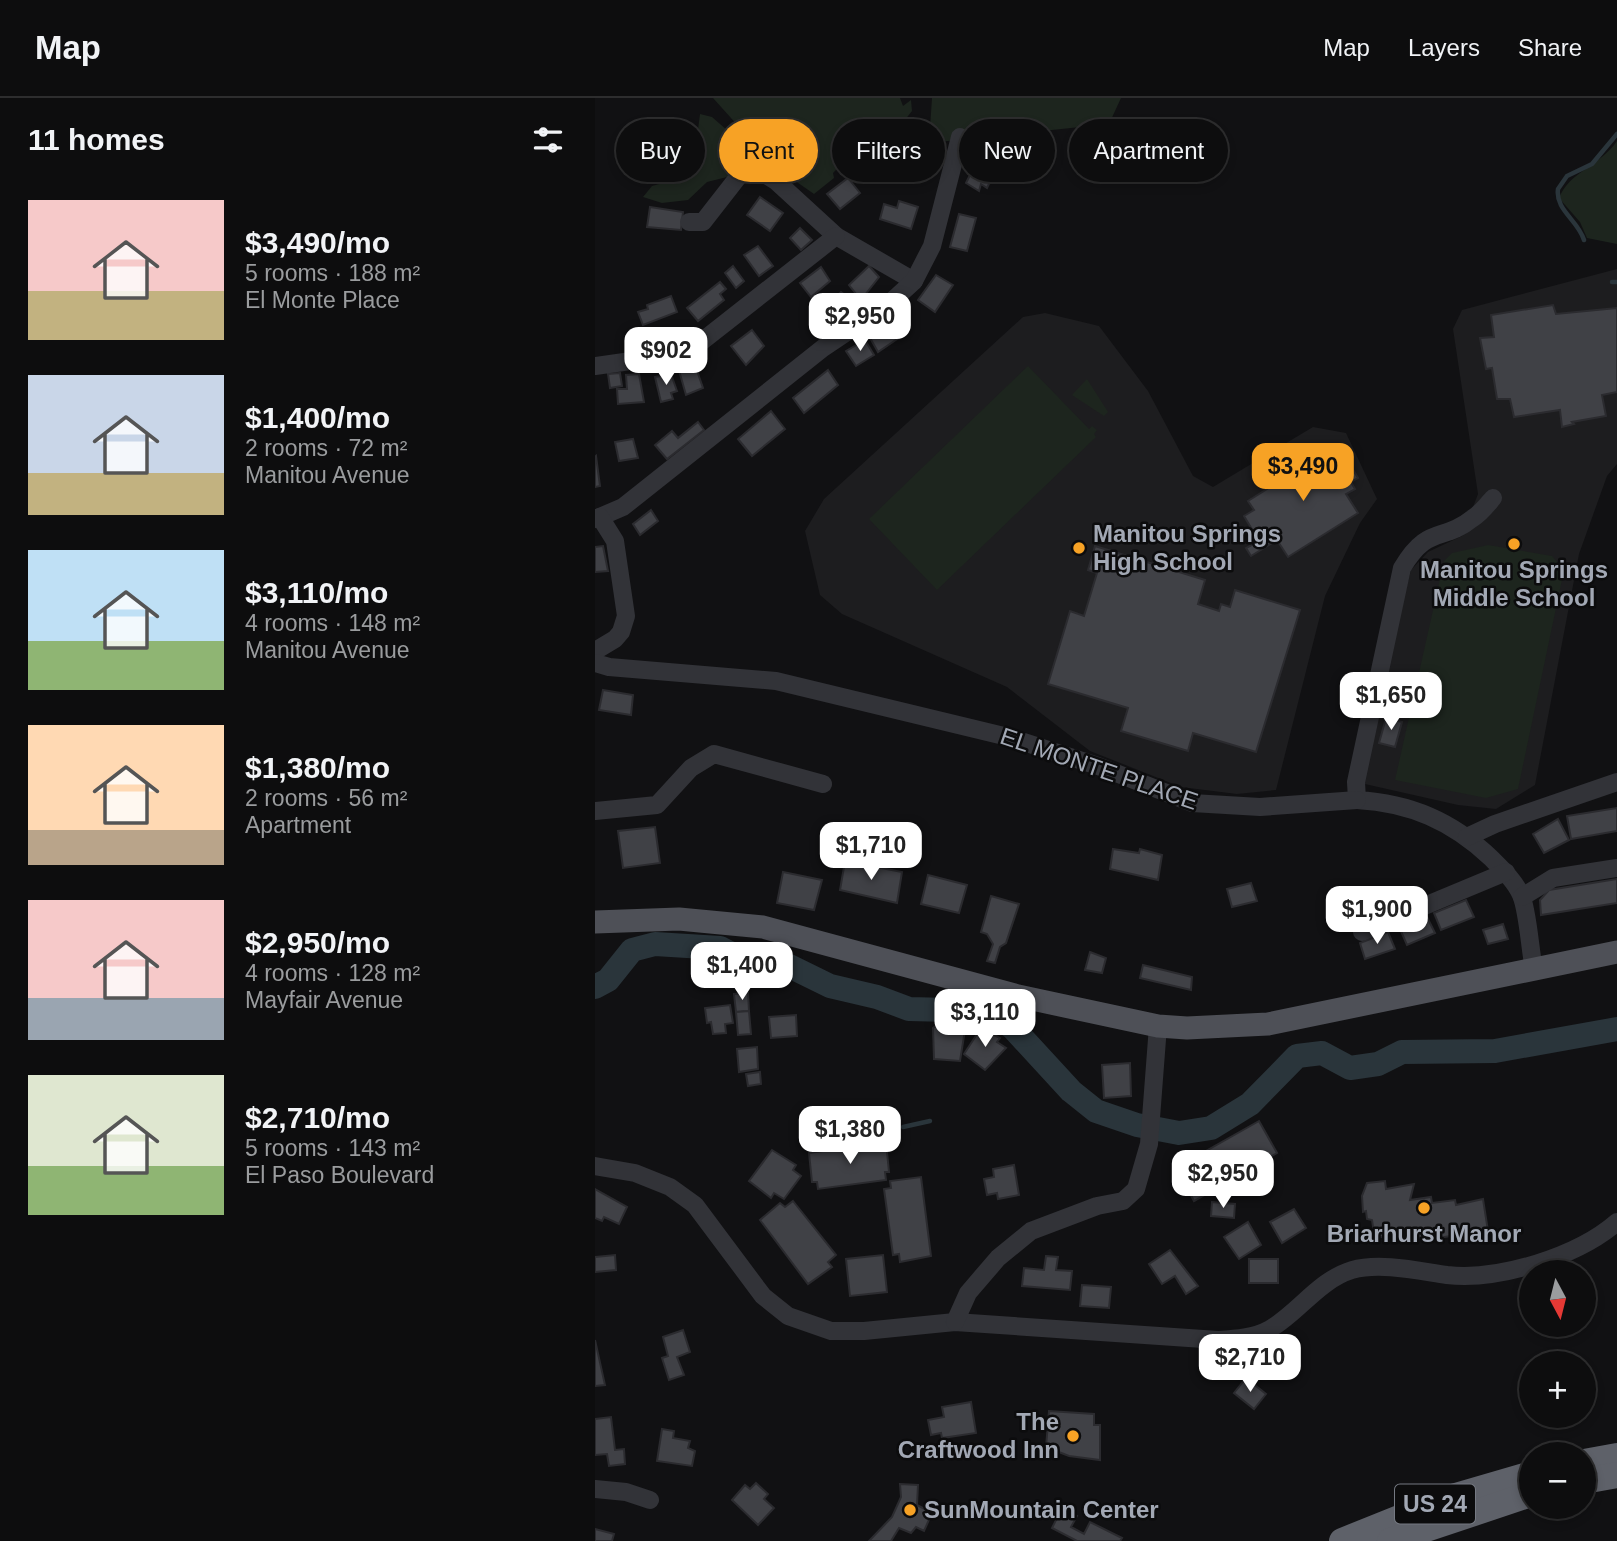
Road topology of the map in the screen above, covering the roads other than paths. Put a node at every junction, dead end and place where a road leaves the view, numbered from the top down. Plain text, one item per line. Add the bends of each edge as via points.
1 (959, 141) edge
2 (689, 222) dead end
3 (837, 236) junction
4 (914, 281) junction
5 (595, 366) edge
6 (1493, 498) dead end
7 (598, 518) edge
8 (595, 651) edge
9 (595, 663) edge
10 (1617, 782) edge
11 (823, 784) dead end
12 (1357, 800) junction
13 (595, 811) edge
14 (1467, 837) junction
15 (1617, 868) edge
16 (1506, 872) junction
17 (1522, 897) junction
18 (595, 922) edge
19 (1362, 932) dead end
20 (1617, 952) edge
21 (1534, 969) junction
22 (1158, 1027) junction
23 (595, 1166) edge
24 (1617, 1222) edge
25 (955, 1322) junction
26 (1617, 1456) edge
27 (1596, 1460) edge
28 (1617, 1475) edge
29 (1519, 1478) edge
30 (1596, 1479) edge
31 (595, 1489) edge
32 (1519, 1498) edge
33 (650, 1500) dead end
34 (1342, 1541) edge
35 (1390, 1541) edge

1 - 4 street via 932,246
2 - 3 street via 703,222 742,172 758,170
3 - 4 street
3 - 5 street via 687,353
4 - 7 street via 631,501
6 - 12 street via 1473,519 1415,547 1402,568 1356,782
7 - 8 street via 615,541 626,617 615,639
9 - 12 street, EL MONTE PLACE via 747,676 927,717 1098,766 1192,803 1260,807
10 - 14 street
11 - 13 street via 714,754 691,768 657,805
12 - 14 street, EL MONTE PLACE via 1408,808 1443,821
14 - 16 street, EL MONTE PLACE
15 - 17 street via 1553,878
16 - 17 street, EL MONTE PLACE
16 - 19 street
17 - 21 street, EL MONTE PLACE
18 - 22 main road via 679,919 762,927 1018,996
20 - 21 main road
21 - 22 main road via 1268,1024
22 - 25 street via 1149,1144 1136,1189 1123,1201 1031,1231 998,1258 968,1293
23 - 25 street via 635,1173 670,1187 695,1205 745,1275 788,1317 831,1331
24 - 25 street via 1580,1246 1545,1260 1475,1276 1415,1268 1352,1270 1328,1282 1269,1330 1243,1339
26 - 27 highway
28 - 30 highway
29 - 34 highway, US 24 via 1449,1498
31 - 33 street
32 - 35 highway, US 24

